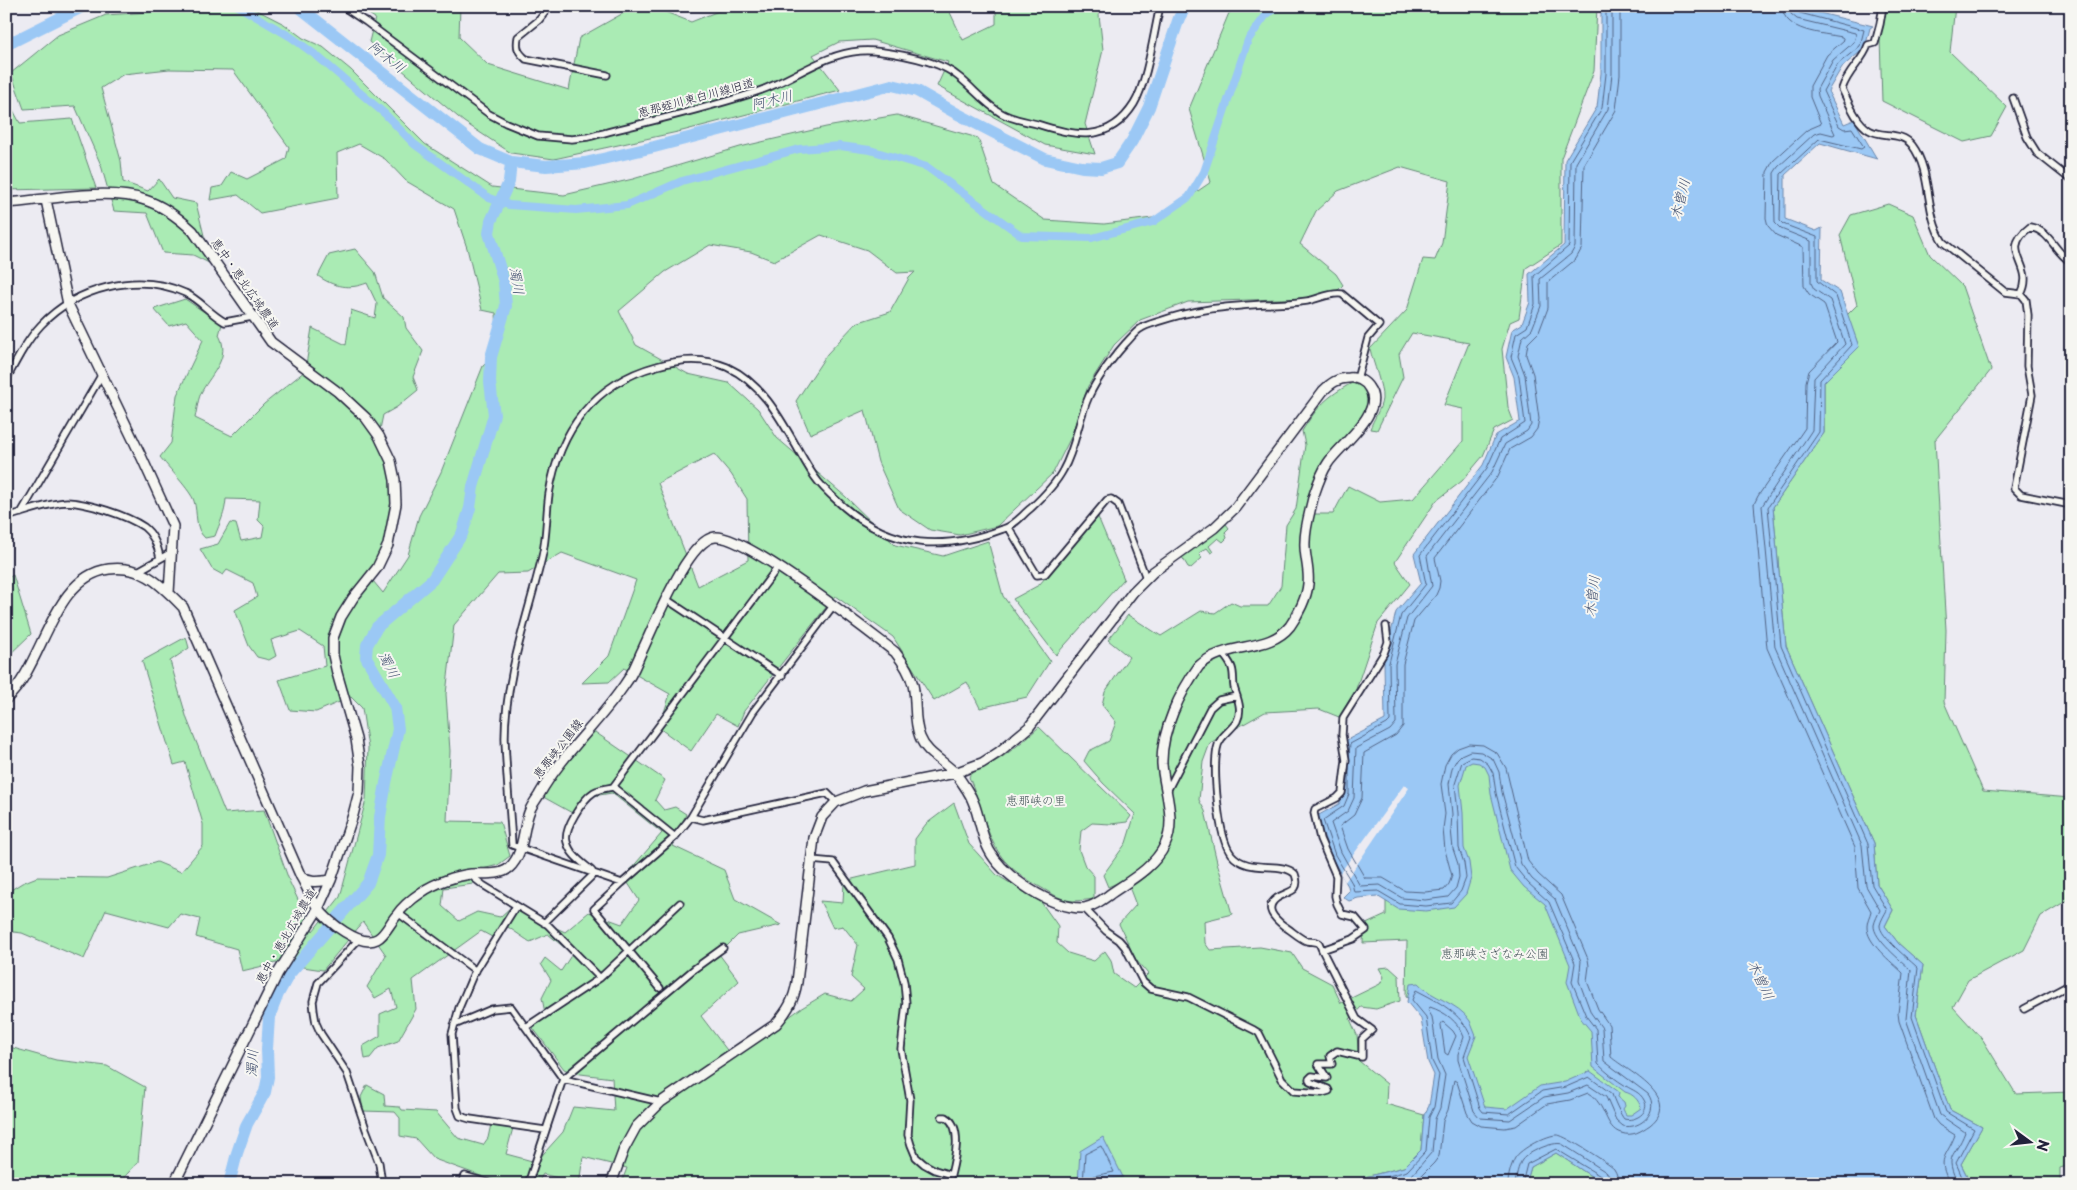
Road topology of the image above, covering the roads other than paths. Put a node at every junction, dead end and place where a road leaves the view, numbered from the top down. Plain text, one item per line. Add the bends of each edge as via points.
1 (342, 6) edge
2 (550, 6) edge
3 (1160, 6) edge
4 (1883, 6) edge
5 (607, 75) dead end
6 (2013, 98) dead end
7 (2071, 180) edge
8 (46, 200) junction
9 (6, 204) edge
10 (2071, 262) edge
11 (2021, 294) junction
12 (68, 304) junction
13 (252, 317) junction
14 (102, 374) junction
15 (1357, 379) junction
16 (6, 380) edge
17 (2071, 505) edge
18 (21, 513) junction
19 (6, 517) edge
20 (1009, 528) junction
21 (172, 552) junction
22 (160, 558) junction
23 (778, 567) junction
24 (138, 571) junction
25 (1146, 578) junction
26 (169, 593) junction
27 (666, 598) junction
28 (834, 606) junction
29 (1386, 626) dead end
30 (725, 638) junction
31 (1222, 652) junction
32 (782, 676) junction
33 (1237, 696) junction
34 (6, 699) edge
35 (955, 773) junction
36 (612, 787) junction
37 (1166, 793) junction
38 (836, 802) junction
39 (691, 817) junction
40 (675, 836) junction
41 (520, 848) junction
42 (811, 860) junction
43 (469, 874) junction
44 (594, 874) junction
45 (302, 877) junction
46 (331, 880) junction
47 (622, 883) junction
48 (680, 903) dead end
49 (516, 906) junction
50 (1084, 908) junction
51 (318, 909) junction
52 (398, 913) junction
53 (544, 924) junction
54 (358, 940) junction
55 (723, 948) dead end
56 (1322, 950) junction
57 (630, 951) junction
58 (476, 971) junction
59 (600, 978) junction
60 (2071, 984) edge
61 (660, 988) dead end
62 (2024, 1009) dead end
63 (454, 1025) junction
64 (526, 1027) junction
65 (563, 1079) junction
66 (662, 1102) junction
67 (942, 1117) dead end
68 (545, 1130) junction
69 (174, 1184) edge
70 (382, 1184) edge
71 (461, 1184) edge
72 (492, 1184) edge
73 (528, 1184) edge
74 (611, 1184) edge

1 - 3 street, 恵那蛭川東白川線旧道 via 496,118 538,136 572,139 711,106 761,90 829,57 875,50 947,69 1008,116 1071,134 1096,134 1126,115 1134,103
2 - 5 street via 518,38 521,55 526,59
4 - 11 street via 1875,43 1868,45 1842,89 1855,115 1867,129 1895,135 1913,146 1923,170 1933,221 1944,242 2005,292
6 - 7 street via 2026,137 2036,153
8 - 9 street, 恵中・恵北広域農道
8 - 12 street
8 - 13 street, 恵中・恵北広域農道 via 126,196 163,207 193,231
10 - 11 street via 2049,237 2039,229 2030,228 2020,235 2016,246 2025,272 2025,287
11 - 17 street via 2026,300 2028,316 2027,366 2032,395 2014,488 2021,495
12 - 13 street via 107,287 146,282 186,293 224,322
12 - 14 street
12 - 16 street via 42,324
13 - 46 street, 恵中・恵北広域農道 via 271,342 338,392 366,418 391,461 395,480 396,504 388,545 377,568 340,617 333,638 333,655 360,766 359,792
14 - 18 street
14 - 21 street via 173,526
15 - 20 street via 1368,338 1379,325 1342,294 1301,301 1213,307 1140,328 1115,355 1088,398 1062,473 1048,492
15 - 25 street via 1342,378 1329,385 1235,508 1214,528
15 - 31 street via 1370,390 1372,402 1363,425 1327,465 1318,484 1305,534 1308,584 1295,618 1278,637
18 - 19 street
18 - 22 street via 65,502 84,504 145,528 158,548
20 - 25 street via 1037,575 1045,574 1111,499 1118,504
20 - 41 street via 970,540 907,541 860,521 824,489 780,418 759,391 728,368 708,361 670,362 606,388 586,407 560,455 549,492 543,553 517,650 505,736 512,845
21 - 22 street
21 - 26 street
22 - 24 street
23 - 27 street, 恵那峡公園線 via 736,542 714,537 690,556
23 - 28 street, 恵那峡公園線
23 - 30 street
24 - 26 street
24 - 34 street via 102,570 77,585 62,602 31,664
25 - 35 street via 1029,726 989,760
26 - 45 street via 183,607
27 - 30 street
27 - 41 street, 恵那峡公園線 via 626,683 550,775 530,811
28 - 32 street
28 - 35 street, 恵那峡公園線 via 895,652 906,665 913,686 915,720 920,738 931,753
29 - 56 street via 1388,642 1384,653 1342,723 1346,760 1342,793 1314,813 1320,839 1336,876 1336,904 1342,914 1356,917 1366,930 1353,939
30 - 32 street
30 - 36 street
31 - 33 street via 1232,670
31 - 37 street via 1204,661 1194,673 1166,731 1162,750
32 - 39 street via 753,712
33 - 37 street via 1220,700 1210,708
33 - 56 street via 1237,721 1217,748 1218,798 1225,842 1235,858 1243,863 1288,869 1295,874 1296,886 1275,900 1272,914 1304,940 1319,943
35 - 38 street via 864,791
35 - 50 street, 恵那峡公園線 via 969,792 989,850 1001,867 1026,886 1064,906
36 - 40 street
36 - 44 street via 595,792 587,799 570,822 567,832 566,841 572,853
37 - 50 street via 1169,830 1165,846 1156,860 1102,900
38 - 39 street via 827,794 703,820
38 - 42 street via 822,817 814,838
39 - 40 street
40 - 47 street
41 - 43 street, 恵那峡公園線 via 516,860 502,872
41 - 44 street
42 - 66 street via 795,997 789,1009 776,1024
42 - 67 street via 833,862 888,938 898,959 906,1003 901,1049 910,1100 908,1135 916,1157 935,1170 951,1174 957,1145 952,1122
43 - 49 street
43 - 52 street, 恵那峡公園線 via 422,892
44 - 47 street
44 - 53 street
45 - 46 street via 314,882
45 - 51 street
46 - 51 street, 恵中・恵北広域農道
47 - 57 street via 594,909
48 - 57 street
49 - 53 street
49 - 58 street
50 - 56 street via 1119,940 1143,982 1151,989 1188,997 1259,1033 1282,1079 1294,1091 1329,1091 1310,1082 1312,1076 1327,1078 1318,1064 1332,1064 1330,1056 1337,1051 1362,1057 1362,1038 1372,1030 1357,1019
51 - 54 street via 328,920
51 - 69 street, 恵中・恵北広域農道 via 278,972
52 - 54 street, 恵那峡公園線 via 377,939
52 - 58 street
53 - 59 street
54 - 70 street via 318,983 313,1001 321,1034 347,1073 379,1163
55 - 65 street
57 - 59 street
57 - 61 street
58 - 63 street
59 - 64 street
60 - 62 street
63 - 64 street via 504,1006 512,1007
63 - 68 street via 452,1034 460,1116
64 - 65 street
65 - 66 street
65 - 68 street
66 - 74 street via 636,1127
68 - 73 street
71 - 72 street via 465,1176

